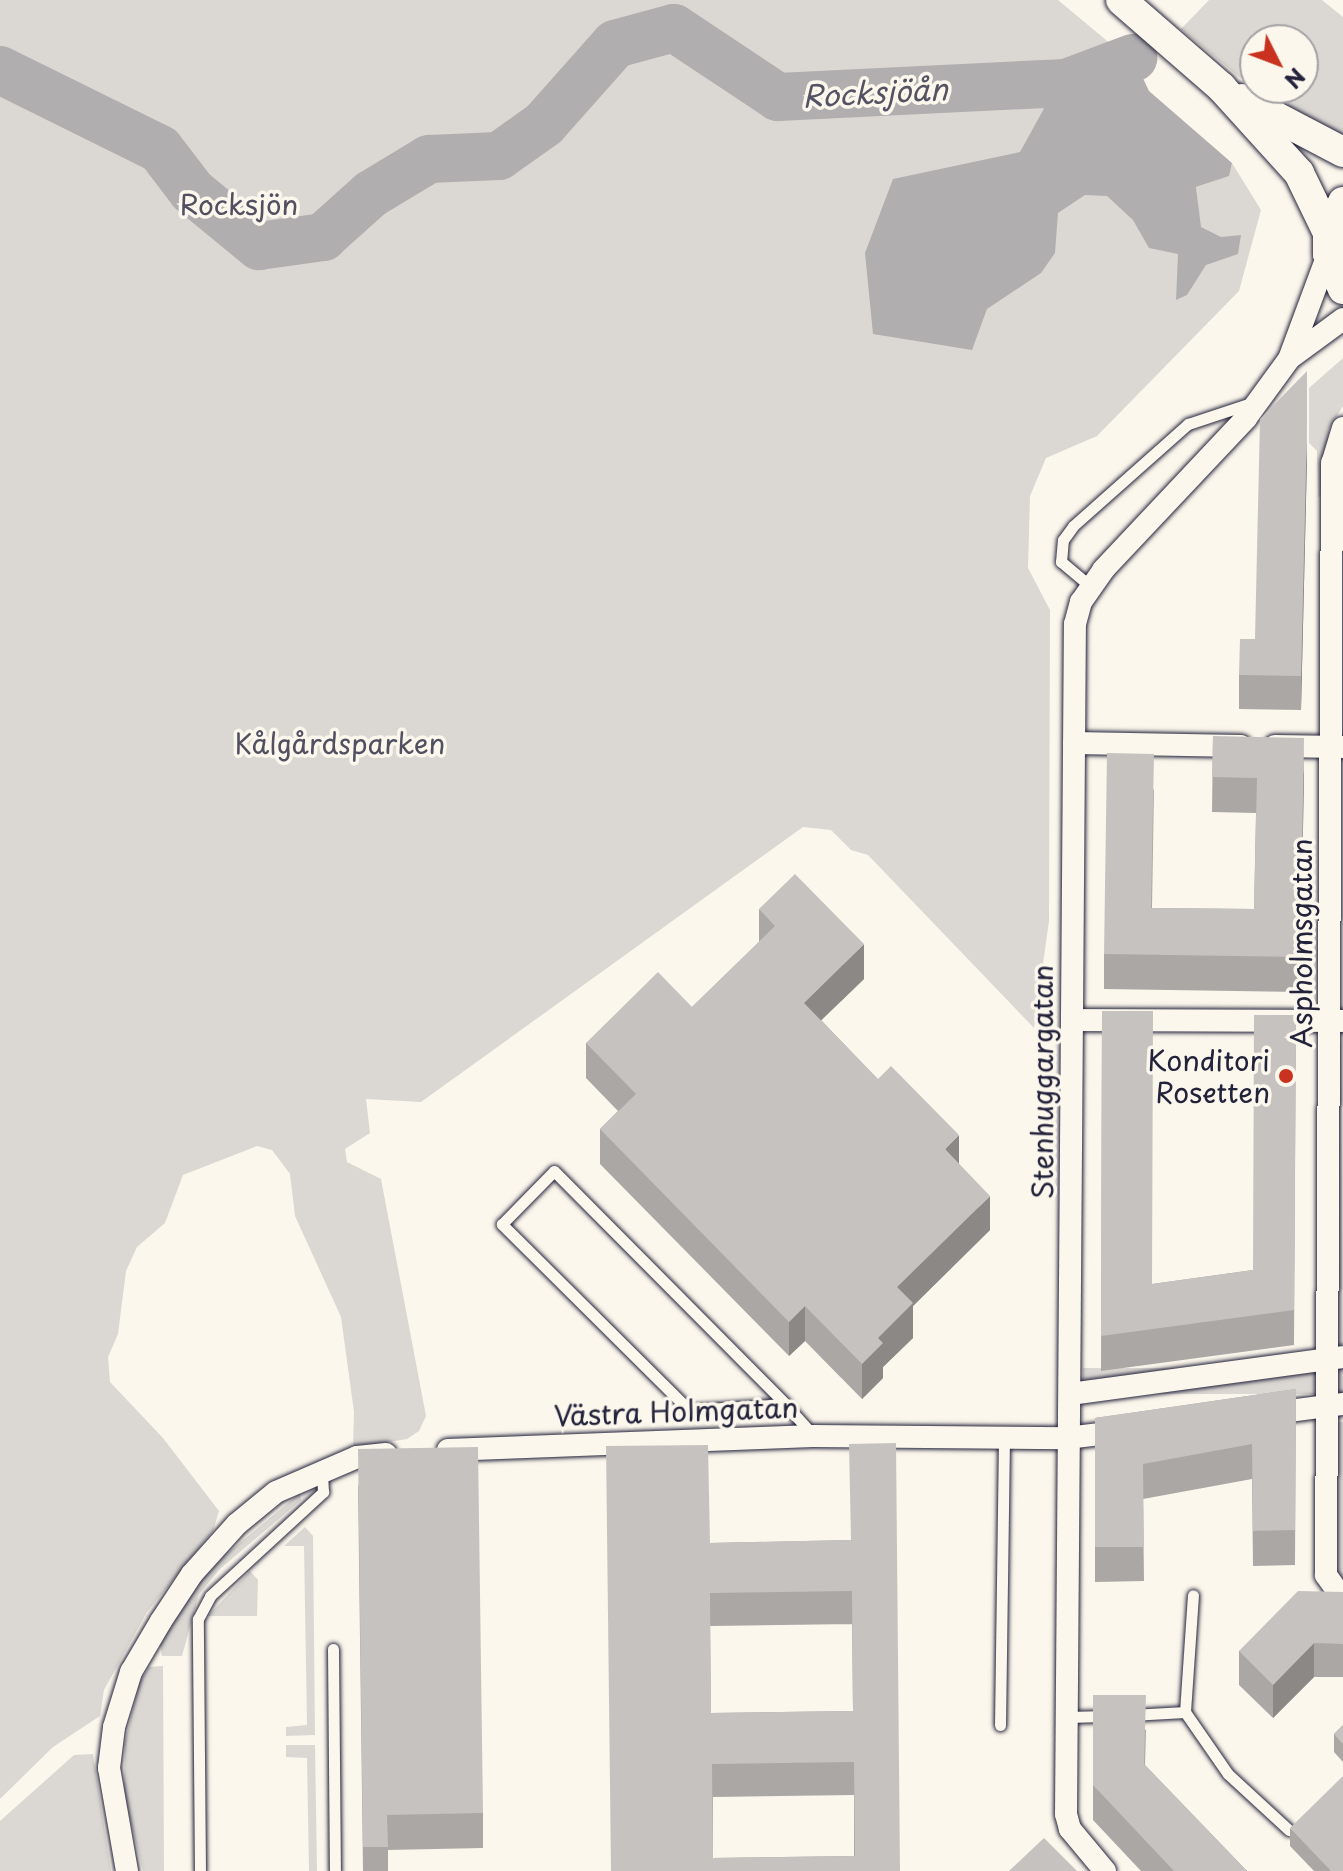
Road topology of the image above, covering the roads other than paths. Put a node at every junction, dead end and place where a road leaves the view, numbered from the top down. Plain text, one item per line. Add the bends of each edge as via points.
1 (1124, 2) edge
2 (1221, 87) junction
3 (1343, 152) edge
4 (1343, 202) edge
5 (1328, 243) junction
6 (1343, 289) edge
7 (1343, 319) edge
8 (1289, 359) junction
9 (1258, 401) junction
10 (1343, 428) edge
11 (1090, 586) junction
12 (1074, 743) junction
13 (1338, 747) edge
14 (1072, 1020) junction
15 (1337, 1021) edge
16 (1335, 1359) edge
17 (1070, 1394) junction
18 (785, 1404) junction
19 (1335, 1405) edge
20 (1250, 1416) edge
21 (1143, 1429) edge
22 (813, 1436) junction
23 (1004, 1436) junction
24 (1057, 1436) junction
25 (316, 1471) junction
26 (1193, 1595) dead end
27 (1343, 1599) edge
28 (333, 1649) dead end
29 (1185, 1712) junction
30 (1066, 1717) junction
31 (1000, 1725) dead end
32 (1289, 1830) edge
33 (127, 1871) edge
34 (200, 1871) edge
35 (335, 1871) edge
36 (1105, 1871) edge

1 - 2 main road
2 - 3 main road
2 - 5 main road via 1299,173
4 - 5 main road
5 - 6 main road
5 - 8 street, Stenhuggargatan
7 - 8 street, Stenhuggargatan
8 - 9 street, Stenhuggargatan
9 - 11 street, Stenhuggargatan
9 - 11 lane via 1188,424 1073,526 1063,540 1061,562
10 - 13 street, Aspholmsgatan via 1332,463
11 - 12 street, Stenhuggargatan via 1075,624
12 - 13 street
12 - 14 street, Stenhuggargatan
13 - 15 street, Aspholmsgatan
14 - 15 street
14 - 17 street, Stenhuggargatan
15 - 16 street, Aspholmsgatan
16 - 17 street
16 - 19 street, Aspholmsgatan
17 - 24 street, Stenhuggargatan
18 - 18 lane via 554,1171 502,1224 689,1410
18 - 22 lane
19 - 20 street
19 - 27 street, Aspholmsgatan via 1326,1575
21 - 24 street, Västra Holmgatan
22 - 23 street, Västra Holmgatan
22 - 25 street, Västra Holmgatan via 422,1452 357,1457
23 - 24 street, Västra Holmgatan
23 - 31 lane
24 - 30 street, Stenhuggargatan
25 - 33 street, Västra Holmgatan via 276,1492 237,1524 192,1574 131,1672 114,1727 109,1768
25 - 34 lane via 323,1492 226,1579 198,1619
26 - 29 lane
28 - 35 lane
29 - 30 lane
29 - 32 lane via 1228,1774
30 - 36 street, Stenhuggargatan via 1070,1829

